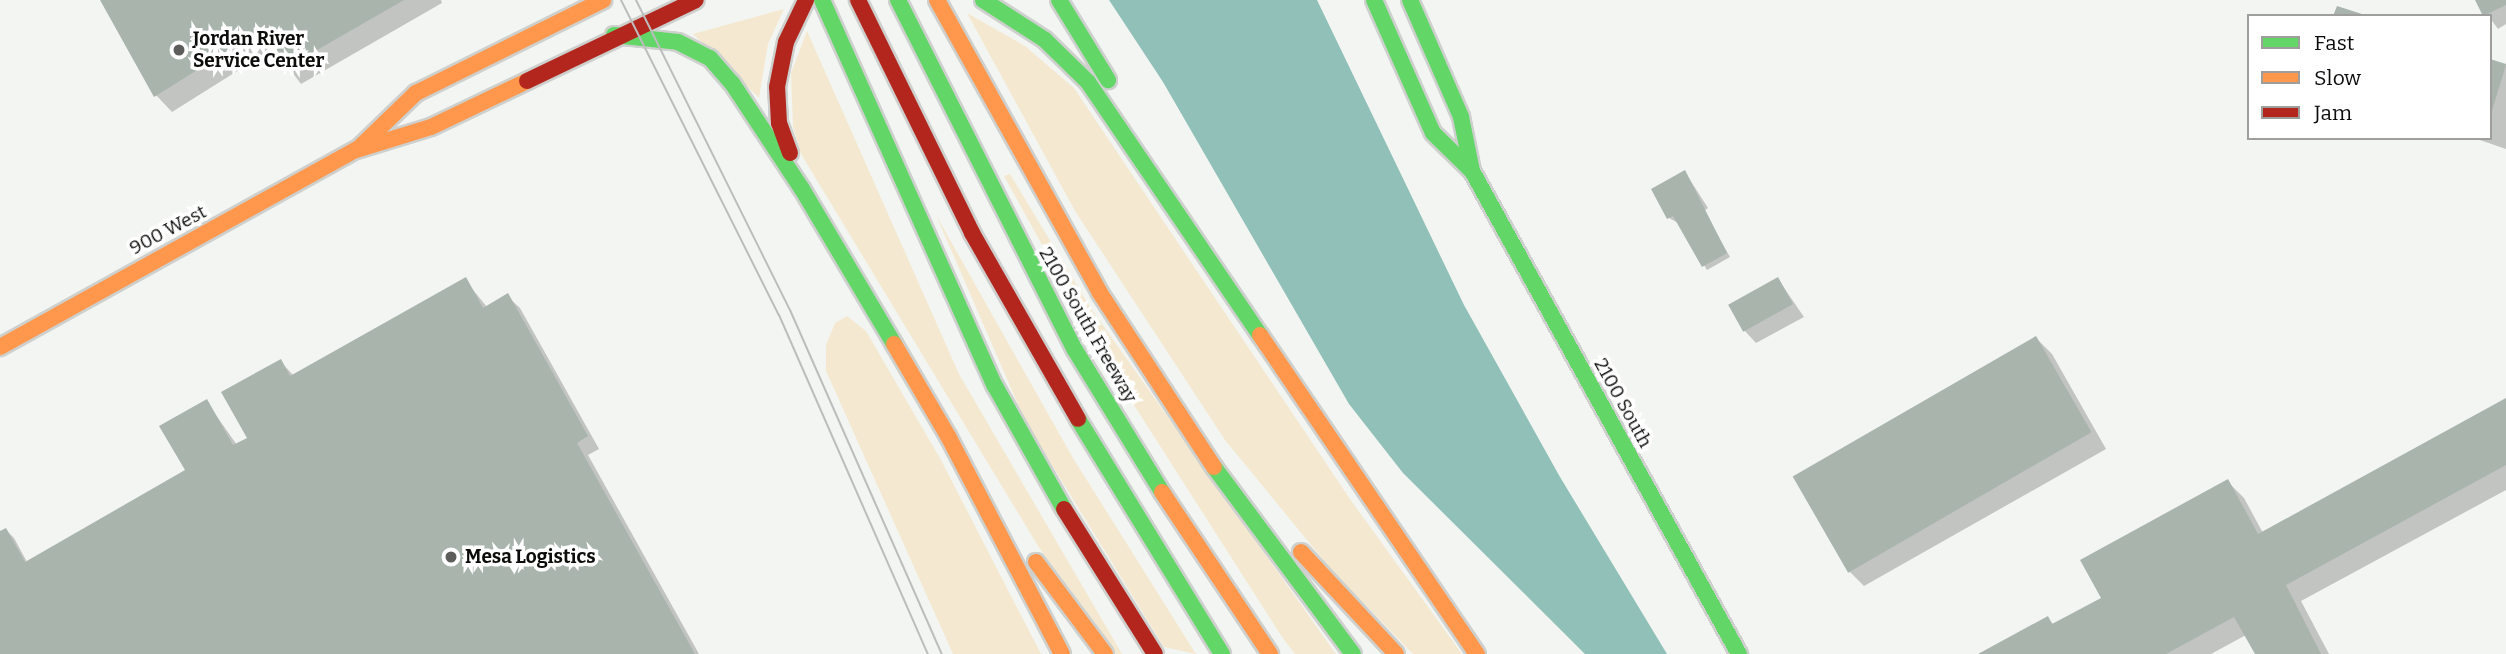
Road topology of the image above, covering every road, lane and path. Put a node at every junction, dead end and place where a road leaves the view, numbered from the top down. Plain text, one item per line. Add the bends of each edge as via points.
1 (603, 0) edge
2 (695, 0) edge
3 (806, 0) edge
4 (822, 0) edge
5 (858, 0) edge
6 (898, 0) edge
7 (937, 0) edge
8 (983, 0) edge
9 (1059, 0) edge
10 (1374, 0) edge
11 (1410, 0) edge
12 (614, 35) junction
13 (356, 150) junction
14 (1472, 172) junction
15 (802, 190) junction
16 (1184, 218) junction
17 (0, 346) edge
18 (948, 436) junction
19 (1244, 499) junction
20 (1062, 654) edge
21 (1104, 654) edge
22 (1155, 654) edge
23 (1222, 654) edge
24 (1270, 654) edge
25 (1353, 654) edge
26 (1396, 654) edge
27 (1476, 654) edge
28 (1739, 654) edge

1 - 13 main road, 900 West via 416,93
2 - 12 main road, 900 West
3 - 15 main road via 786,42 777,87 779,122
4 - 22 main road via 995,386 1083,541
5 - 23 main road via 1038,354
6 - 24 main road, 2100 South Freeway via 1074,350
7 - 19 main road via 1100,293
8 - 16 main road via 1019,21 1069,61
9 - 16 main road via 1148,143
10 - 14 main road, 2100 South via 1433,133
11 - 14 main road, 2100 South via 1461,117
12 - 13 main road, 900 West via 431,127
12 - 15 main road via 678,42 710,58 732,83
13 - 17 main road, 900 West
14 - 28 main road, 2100 South
15 - 18 main road
16 - 27 main road via 1297,394
18 - 20 main road
18 - 21 main road
19 - 25 main road
19 - 26 main road

